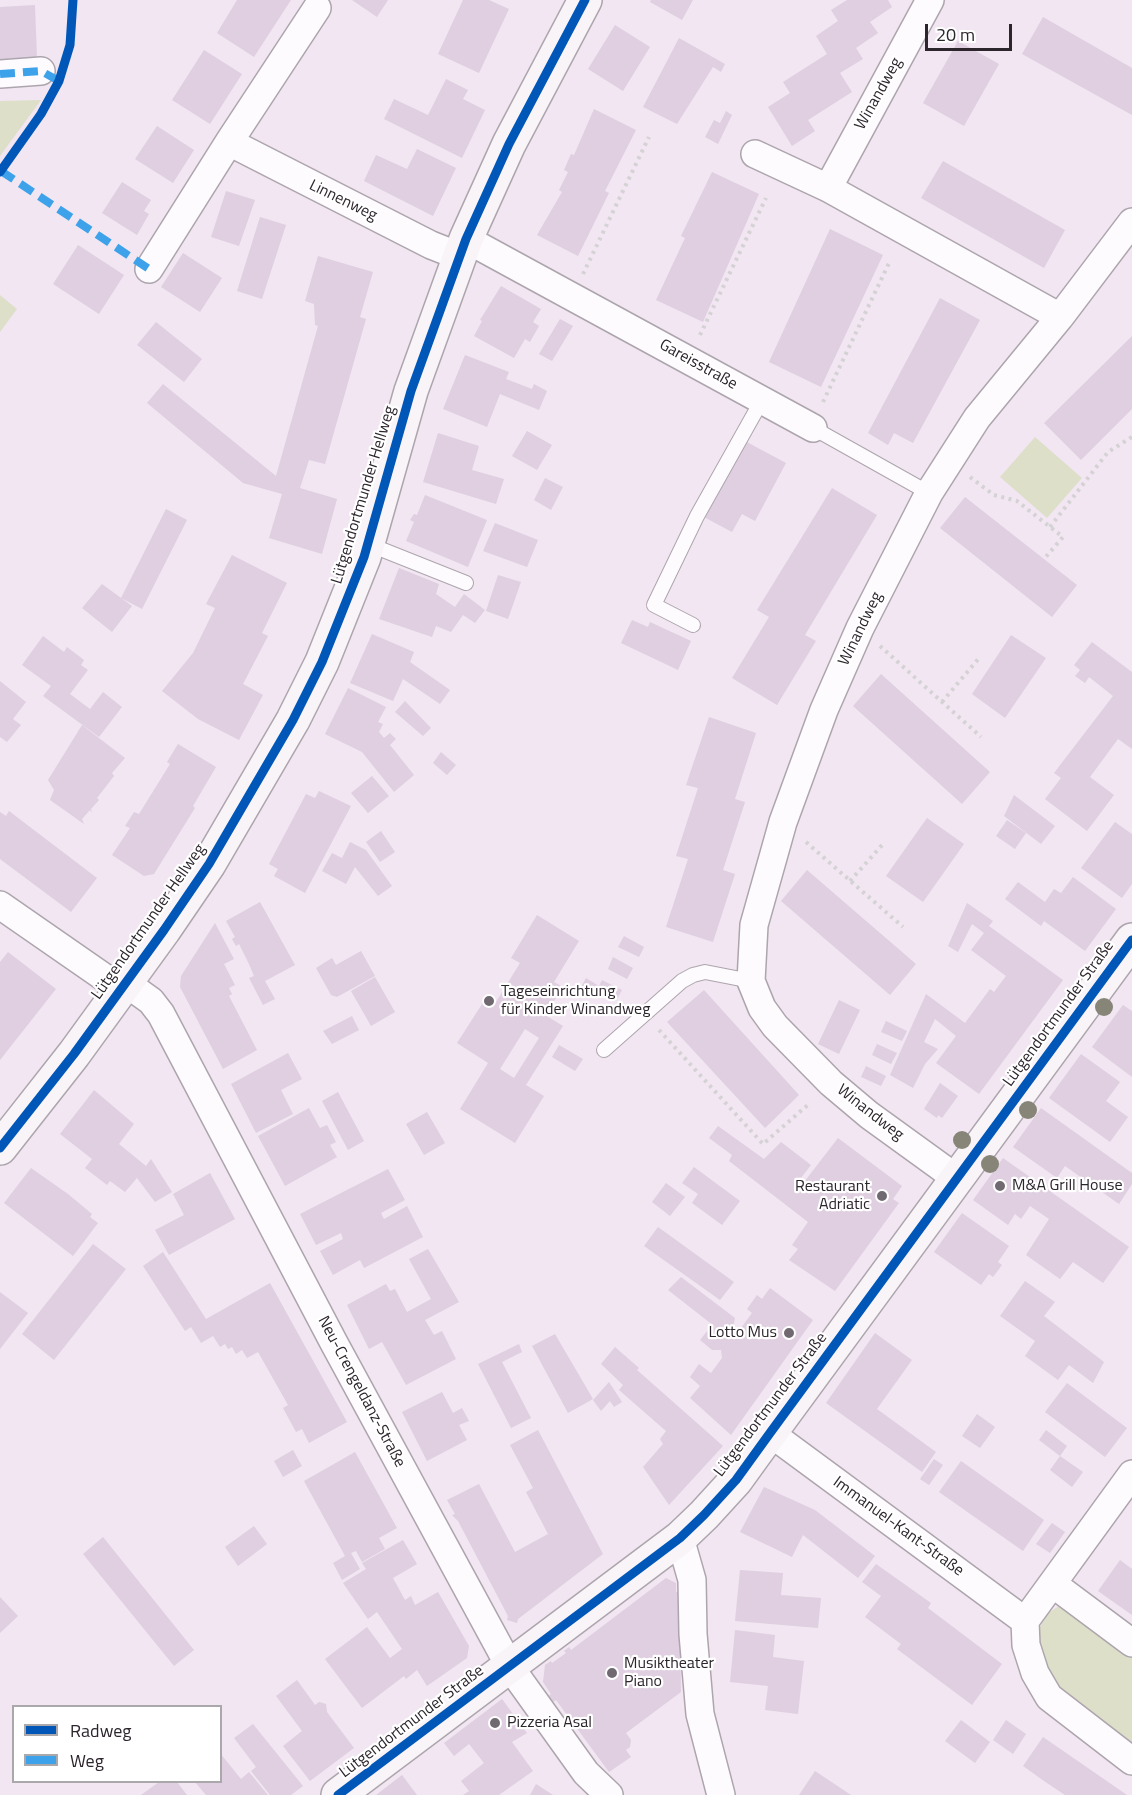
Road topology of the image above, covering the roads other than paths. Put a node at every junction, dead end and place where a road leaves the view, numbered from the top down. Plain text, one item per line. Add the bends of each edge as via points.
1 (585, 0) edge
2 (930, 0) edge
3 (317, 9) dead end
4 (41, 71) dead end
5 (0, 74) edge
6 (229, 142) junction
7 (755, 154) dead end
8 (828, 188) junction
9 (1128, 238) edge
10 (463, 247) junction
11 (149, 269) dead end
12 (1060, 317) junction
13 (762, 400) junction
14 (812, 427) joint
15 (929, 493) junction
16 (368, 544) junction
17 (466, 583) dead end
18 (693, 625) dead end
19 (0, 905) edge
20 (1132, 940) edge
21 (751, 981) junction
22 (124, 986) junction
23 (604, 1050) dead end
24 (0, 1148) edge
25 (956, 1178) junction
26 (770, 1433) junction
27 (1132, 1474) edge
28 (680, 1538) junction
29 (1053, 1584) junction
30 (1025, 1621) junction
31 (1132, 1643) edge
32 (510, 1667) junction
33 (1132, 1761) edge
34 (720, 1794) edge
35 (338, 1795) edge
36 (609, 1795) edge

1 - 10 main road, Lütgendortmunder Hellweg via 509,144
2 - 8 street, Winandweg
3 - 6 street
4 - 5 street
6 - 10 street, Linnenweg via 431,245
6 - 11 street
7 - 8 street
8 - 12 street
9 - 12 street, Winandweg
10 - 13 street, Gareisstraße via 573,296
10 - 16 main road, Lütgendortmunder Hellweg via 411,392
12 - 15 street, Winandweg via 977,418
13 - 14 street, Gareisstraße
13 - 18 lane via 697,516 654,604
14 - 15 lane, Gareisstraße
15 - 21 street, Winandweg via 860,628 824,710 783,822 754,925
16 - 17 lane
16 - 22 main road, Lütgendortmunder Hellweg via 322,662 293,720 209,864
19 - 22 street, Lütgendortmunder Hellweg
20 - 25 main road, Lütgendortmunder Straße
21 - 23 lane via 705,972 693,975
21 - 25 street, Winandweg via 775,1026 831,1083
22 - 24 main road, Lütgendortmunder Hellweg
22 - 32 street, Neu-Crengeldanz-Straße via 151,1001 161,1014
25 - 26 main road, Lütgendortmunder Straße
26 - 28 main road, Lütgendortmunder Straße via 722,1496
26 - 30 street, Immanuel-Kant-Straße
27 - 29 street
28 - 32 main road, Lütgendortmunder Straße
28 - 34 street via 693,1580 700,1714
29 - 30 street
29 - 31 street
30 - 33 street via 1026,1645 1035,1673 1049,1697
32 - 35 main road, Lütgendortmunder Straße
32 - 36 street, Neu-Crengeldanz-Straße via 586,1773

